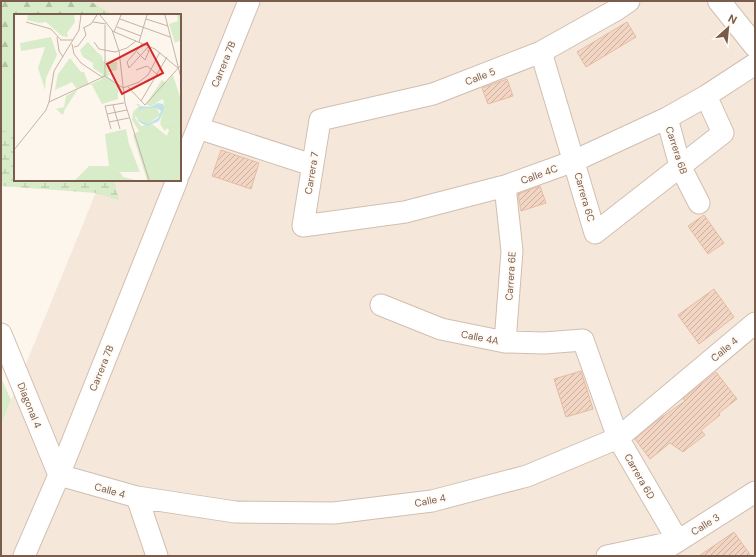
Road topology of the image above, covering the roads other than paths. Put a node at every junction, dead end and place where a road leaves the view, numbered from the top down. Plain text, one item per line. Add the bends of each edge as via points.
1 (249, 1) edge
2 (629, 1) edge
3 (719, 1) edge
4 (755, 46) edge
5 (541, 52) junction
6 (755, 64) edge
7 (706, 96) junction
8 (667, 118) junction
9 (320, 120) joint
10 (198, 128) junction
11 (574, 161) junction
12 (312, 165) junction
13 (680, 166) junction
14 (181, 170) edge
15 (177, 181) edge
16 (505, 186) junction
17 (698, 203) dead end
18 (303, 226) joint
19 (381, 305) dead end
20 (755, 323) edge
21 (1, 334) edge
22 (583, 340) joint
23 (504, 342) junction
24 (618, 438) junction
25 (59, 475) junction
26 (755, 492) edge
27 (137, 497) junction
28 (678, 540) junction
29 (24, 556) edge
30 (157, 556) edge
31 (607, 556) edge
32 (655, 556) edge

1 - 10 street, Carrera 7B
2 - 5 street, Calle 5
3 - 4 street
5 - 9 street, Calle 5 via 433,94
5 - 11 street, Carrera 6C
6 - 7 street, Calle 4C
7 - 8 street, Calle 4C
7 - 13 street, Carrera 6C via 723,133
8 - 11 street, Calle 4C
8 - 13 street, Carrera 6B
9 - 12 street, Carrera 7
10 - 12 street
10 - 14 street, Carrera 7B
11 - 13 street, Carrera 6C via 595,233
11 - 16 street, Calle 4C
12 - 18 street, Carrera 7
13 - 17 street, Carrera 6B
15 - 25 street, Carrera 7B
16 - 18 street, Calle 4C via 405,212
16 - 23 street, Carrera 6E via 512,251
19 - 23 street, Calle 4A via 441,329
20 - 24 street, Calle 4
21 - 25 street, Diagonal 4
22 - 23 street, Calle 4A via 544,343
22 - 24 street, Carrera 6D
24 - 27 street, Calle 4 via 527,476 432,501 334,513 234,512
24 - 28 street, Carrera 6D
25 - 27 street, Calle 4
25 - 29 street, Carrera 7B
26 - 28 street, Calle 3
27 - 30 street
28 - 31 street
28 - 32 street, Calle 3

